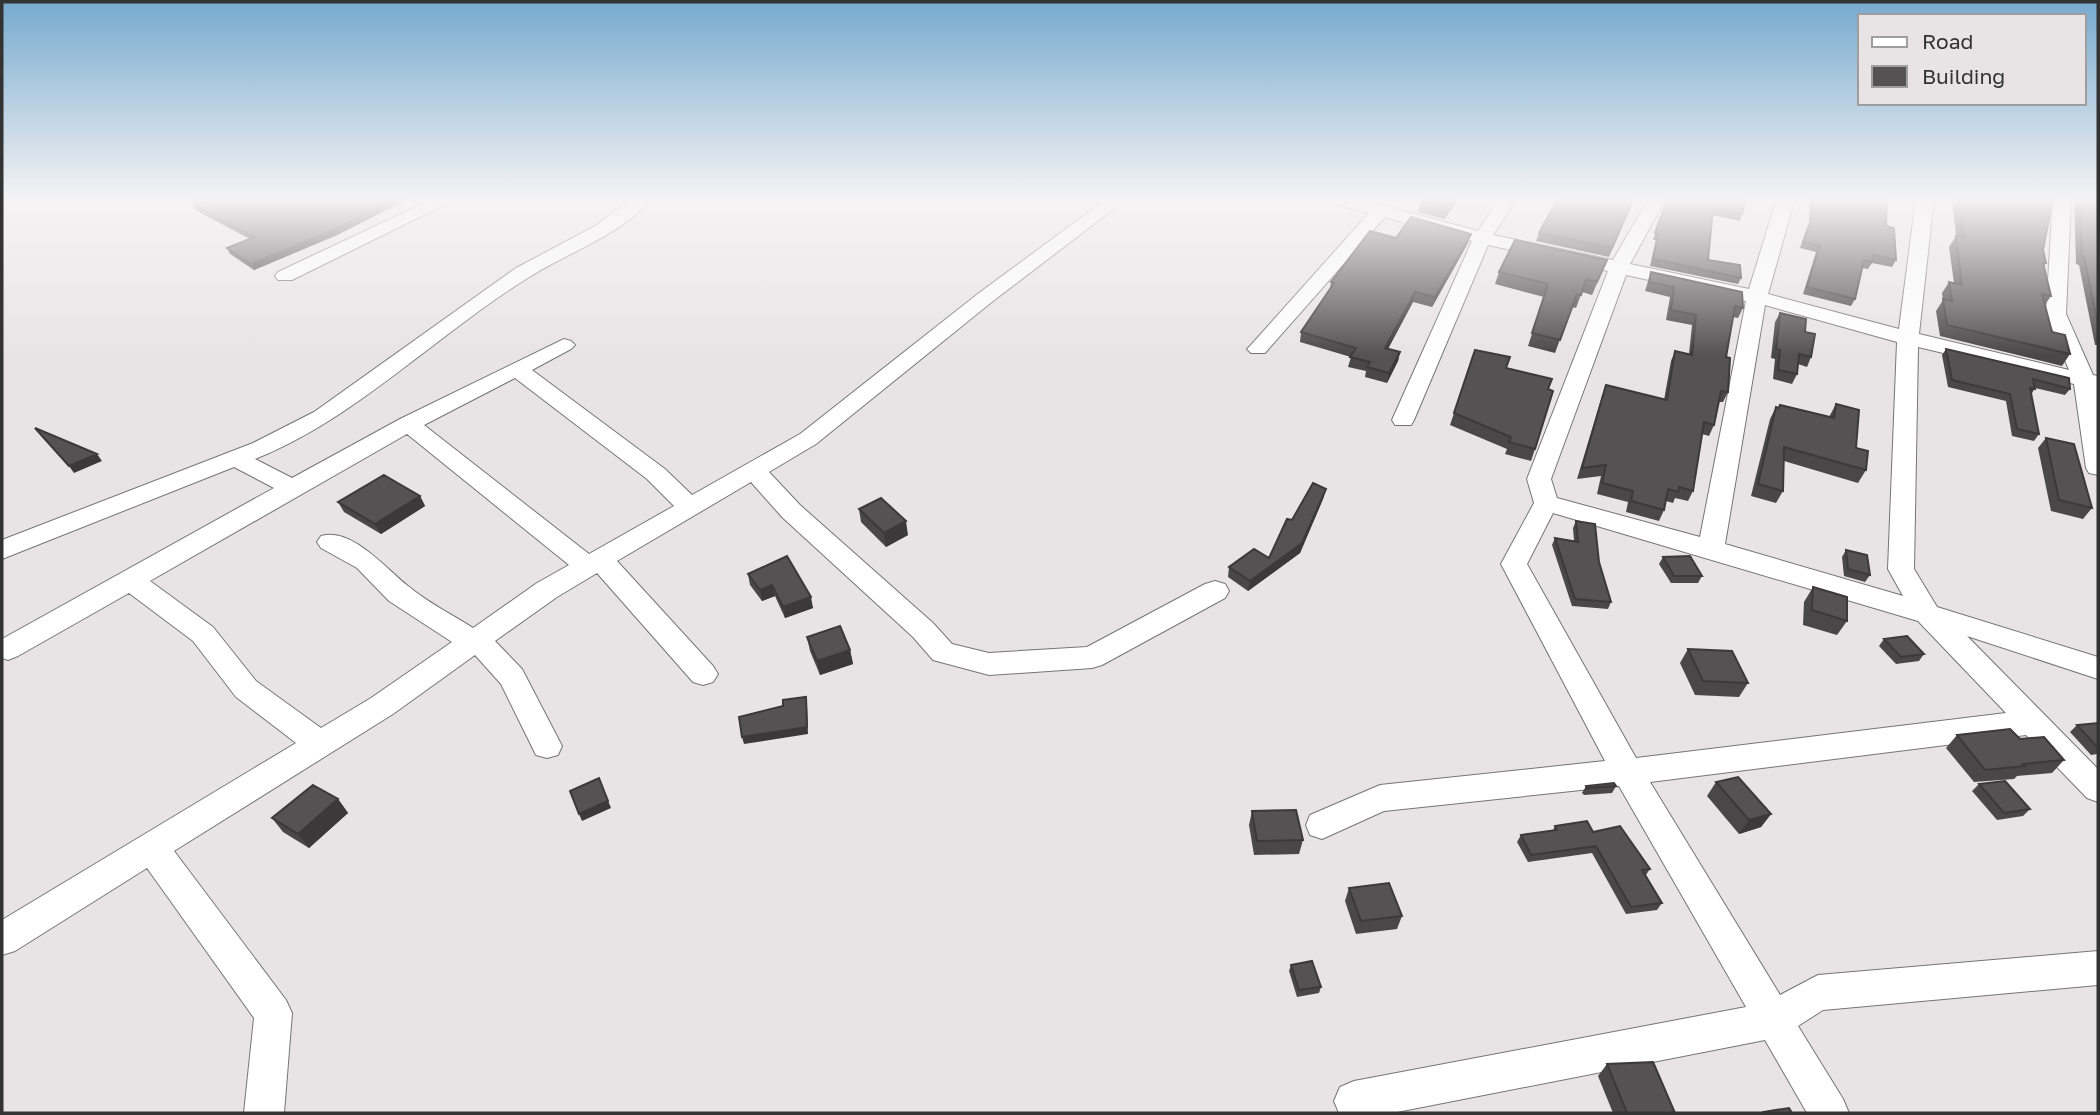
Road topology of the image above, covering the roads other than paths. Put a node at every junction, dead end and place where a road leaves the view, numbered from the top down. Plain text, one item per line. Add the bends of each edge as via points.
1 (340, 250) edge
2 (564, 250) edge
3 (1050, 250) edge
4 (1346, 250) edge
5 (1477, 250) edge
6 (1539, 250) edge
7 (1629, 250) edge
8 (1771, 250) edge
9 (1918, 250) edge
10 (2059, 250) edge
11 (1619, 267) junction
12 (285, 276) dead end
13 (1757, 297) junction
14 (1908, 338) junction
15 (564, 345) dead end
16 (1258, 349) dead end
17 (517, 369) junction
18 (2091, 382) edge
19 (1403, 420) dead end
20 (408, 424) junction
21 (234, 458) junction
22 (2098, 468) edge
23 (754, 471) junction
24 (293, 488) junction
25 (1546, 503) junction
26 (690, 507) junction
27 (330, 542) dead end
28 (1711, 548) junction
29 (2, 550) edge
30 (593, 563) junction
31 (130, 580) junction
32 (1215, 591) dead end
33 (1926, 612) junction
34 (475, 640) junction
35 (8, 649) dead end
36 (2098, 668) edge
37 (703, 674) dead end
38 (2033, 722) junction
39 (320, 744) junction
40 (547, 746) dead end
41 (1628, 772) junction
42 (2098, 789) edge
43 (1322, 824) dead end
44 (151, 847) junction
45 (2, 939) edge
46 (2098, 968) edge
47 (1773, 1020) junction
48 (1354, 1101) dead end
49 (264, 1113) edge
50 (1829, 1113) edge

1 - 12 street
2 - 21 street via 523,272 322,417
3 - 23 street via 808,439
4 - 16 street
5 - 19 street
6 - 11 street
7 - 11 street
8 - 13 street
9 - 14 street
10 - 18 street via 2056,314
11 - 13 street
11 - 25 street via 1539,480
13 - 14 street
13 - 28 street
14 - 18 street
14 - 33 street via 1901,569
15 - 17 street
17 - 20 street
17 - 26 street via 656,474
18 - 22 street
20 - 24 street
20 - 30 street
21 - 24 street
21 - 29 street
23 - 26 street
23 - 32 street via 943,652 989,664 1092,657
24 - 31 street
25 - 28 street
25 - 41 street via 1514,564
26 - 30 street
27 - 34 street via 366,562 399,594
28 - 33 street
30 - 34 street
30 - 37 street
31 - 35 street
31 - 39 street via 203,634 246,689
33 - 36 street
33 - 38 street
34 - 39 street
34 - 40 street via 512,677
38 - 41 street
38 - 42 street
39 - 44 street
41 - 43 street via 1380,798
41 - 47 street
44 - 45 street
44 - 49 street via 273,1013
46 - 47 street via 1818,993
47 - 48 street
47 - 50 street

